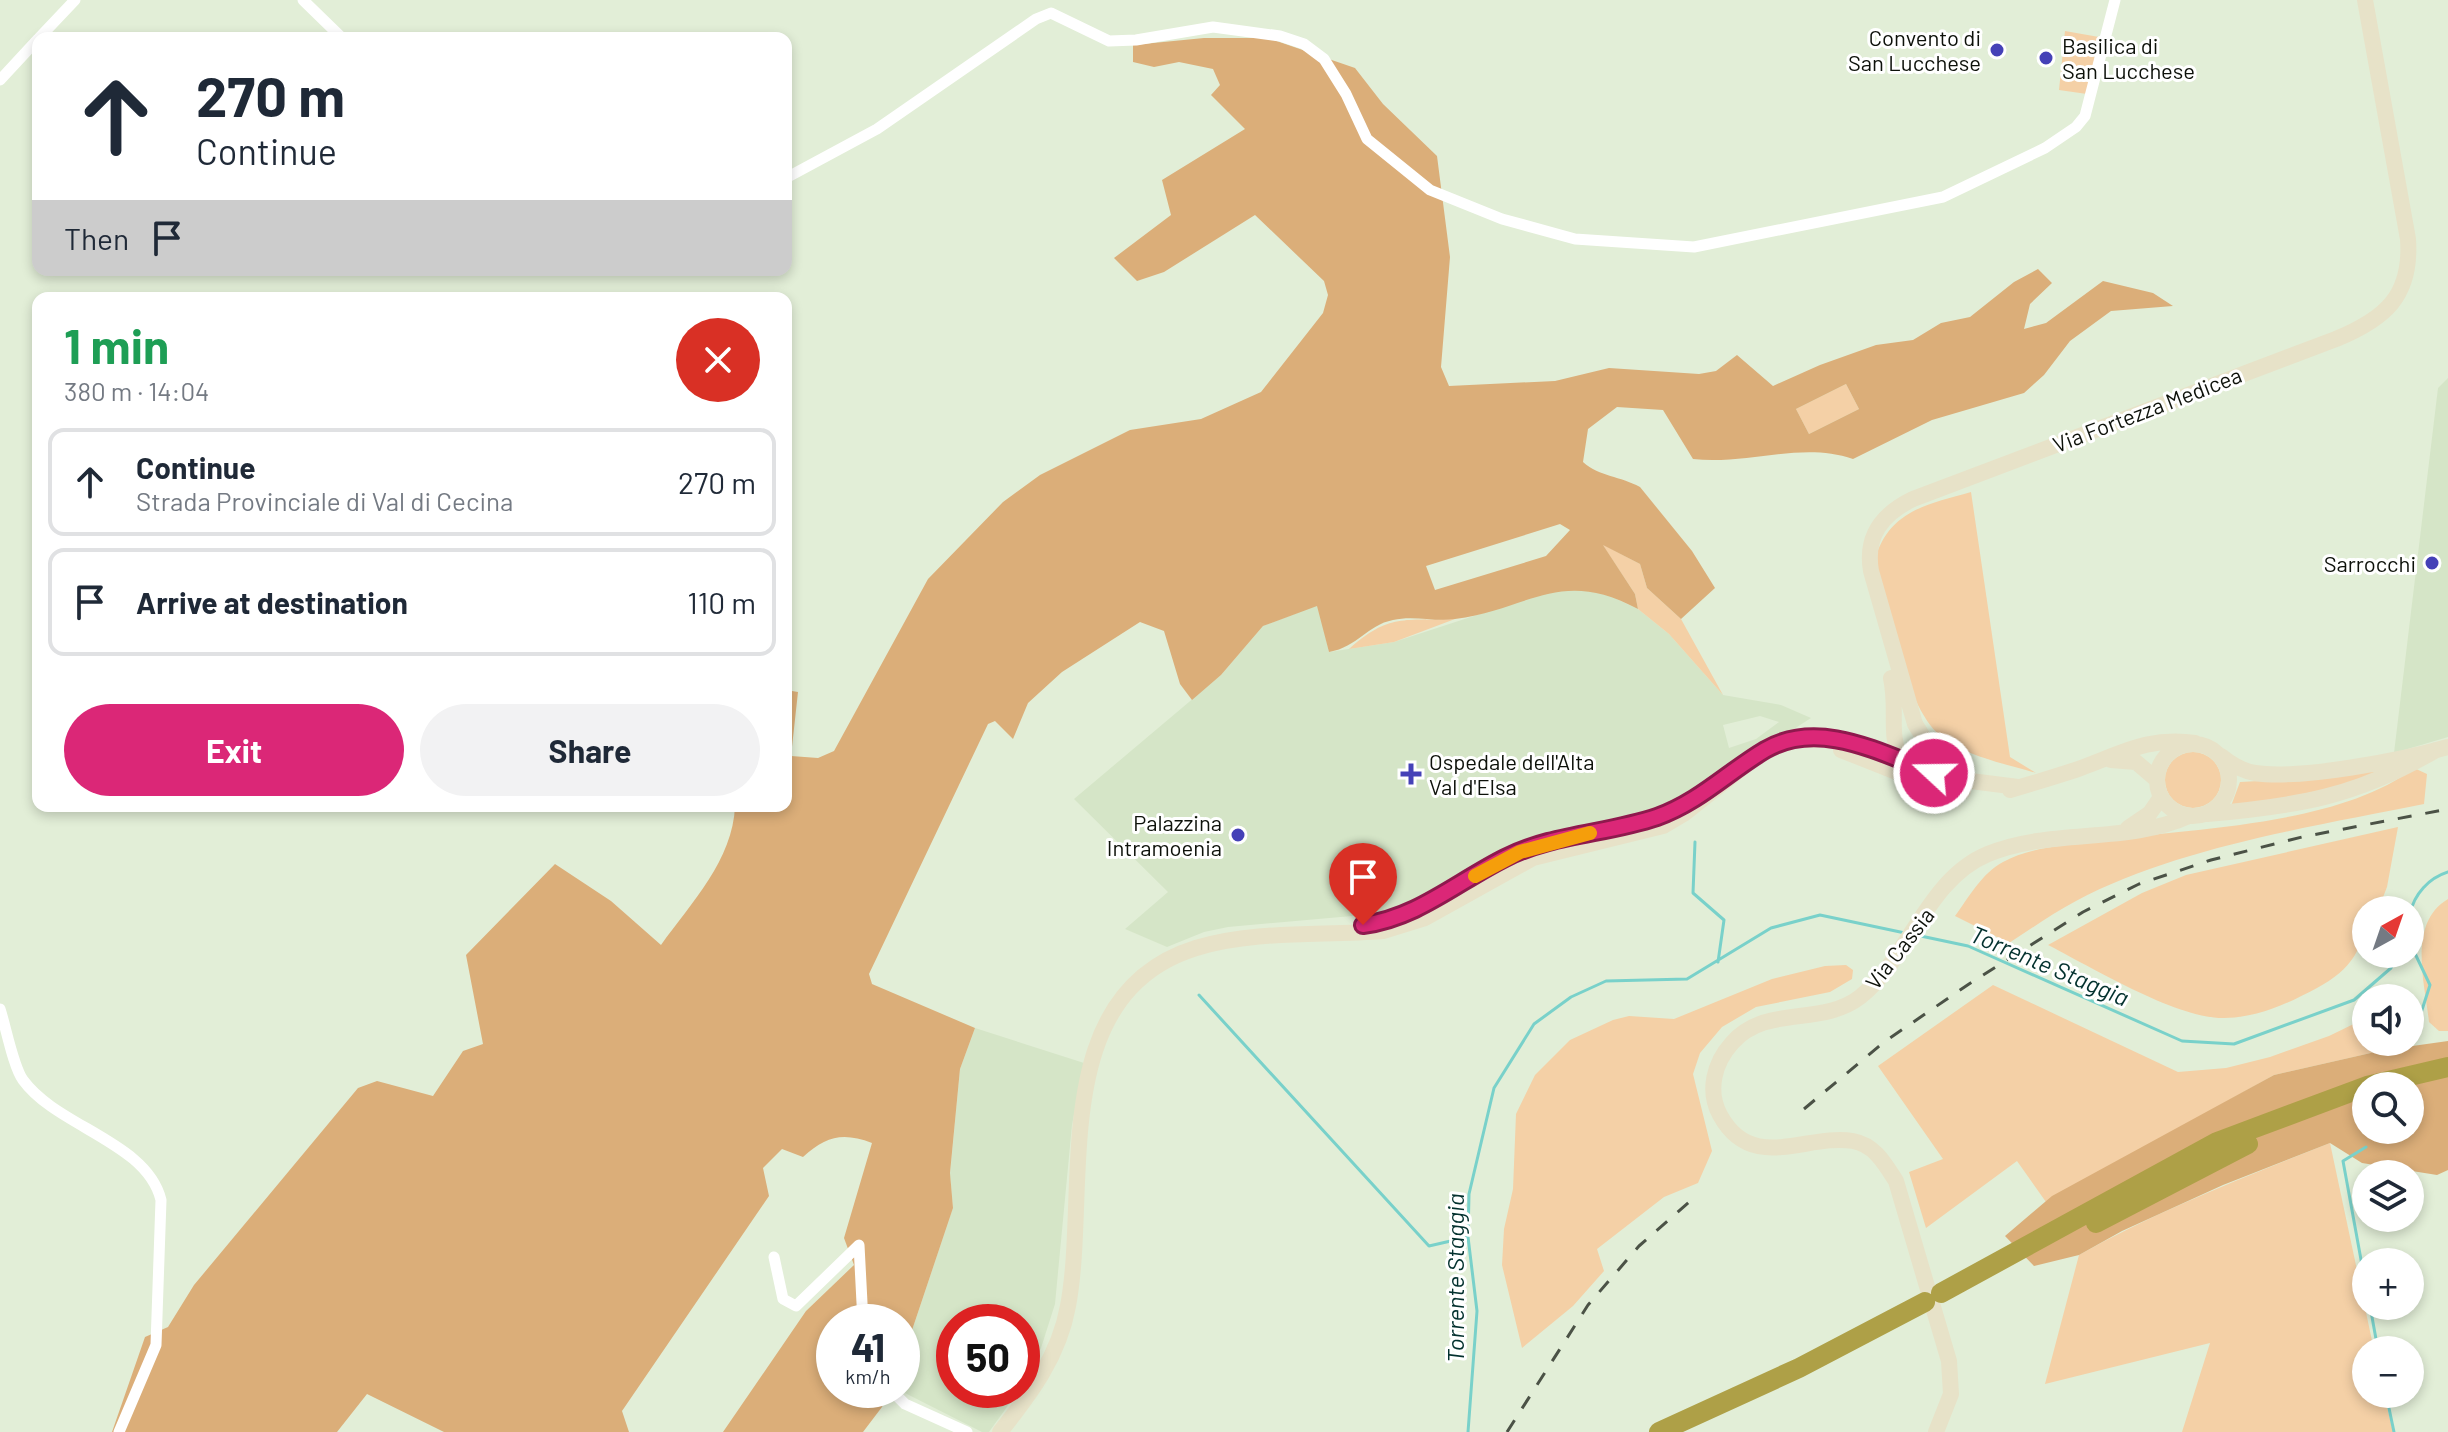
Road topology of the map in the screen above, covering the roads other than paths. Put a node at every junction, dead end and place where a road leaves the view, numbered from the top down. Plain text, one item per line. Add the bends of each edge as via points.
1 (75, 0) edge
2 (303, 0) edge
3 (2115, 0) edge
4 (2365, 0) edge
5 (45, 32) edge
6 (336, 32) edge
7 (32, 46) edge
8 (0, 80) edge
9 (792, 175) edge
10 (1868, 548) junction
11 (1891, 728) junction
12 (2195, 743) junction
13 (1867, 748) junction
14 (2442, 748) edge
15 (2221, 756) junction
16 (1900, 760) junction
17 (2101, 761) junction
18 (1751, 762) junction
19 (1958, 785) junction
20 (2159, 789) junction
21 (1703, 796) junction
22 (2207, 814) junction
23 (2189, 816) junction
24 (2124, 831) junction
25 (1330, 933) junction
26 (0, 1009) edge
27 (2448, 1067) edge
28 (2448, 1078) edge
29 (2424, 1084) edge
30 (2352, 1103) edge
31 (774, 1257) dead end
32 (862, 1304) edge
33 (1935, 1304) junction
34 (914, 1408) edge
35 (119, 1432) edge
36 (967, 1432) edge
37 (1000, 1432) edge
38 (1659, 1432) edge
39 (1695, 1432) edge
40 (1936, 1432) edge

1 - 5 street
2 - 6 street
3 - 9 street via 2085,116 2063,137 1943,197 1694,247 1575,239 1502,219 1430,190 1367,139 1324,59 1304,44 1213,27 1109,41 1051,13 877,129
4 - 10 main road, Via Fortezza Medicea via 2408,239 2405,280 2393,303 2344,336 1913,499 1883,519
7 - 8 street
10 - 11 main road via 1865,575 1894,693
10 - 19 main road via 1914,720
11 - 13 main road
11 - 16 main road
12 - 15 main road, Via Cassia
12 - 17 main road via 2154,741
12 - 20 main road via 2183,744 2164,758
13 - 16 main road
13 - 18 main road via 1807,738 1772,747
14 - 15 main road, Via Cassia via 2356,766 2260,774
14 - 22 main road, Via Cassia via 2349,792
15 - 22 main road via 2229,788
16 - 19 main road
17 - 19 main road via 2018,787
17 - 20 main road via 2133,760
18 - 19 main road via 1825,747
18 - 21 main road
20 - 23 main road via 2178,813
20 - 24 main road via 2144,818
21 - 25 main road via 1646,820 1514,854 1412,912
21 - 25 main road via 1657,828 1522,862 1409,924 1383,931
22 - 23 main road, Via Cassia
23 - 24 main road, Via Cassia
24 - 40 main road, Via Cassia via 2034,842 1971,862 1860,997 1833,1010 1766,1019 1744,1030 1714,1075 1720,1114 1744,1140 1772,1149 1853,1141 1883,1159 1896,1181 1945,1341 1951,1394
25 - 37 main road via 1195,948 1140,980 1113,1012 1084,1094 1068,1305 1053,1357
26 - 35 street via 22,1079 49,1105 137,1161 157,1183 161,1200 156,1345
27 - 33 highway via 2367,1086 2217,1142
28 - 29 highway
30 - 33 highway via 2224,1154
31 - 32 street via 783,1299 796,1306 859,1245
33 - 38 highway
33 - 39 highway
34 - 36 street

